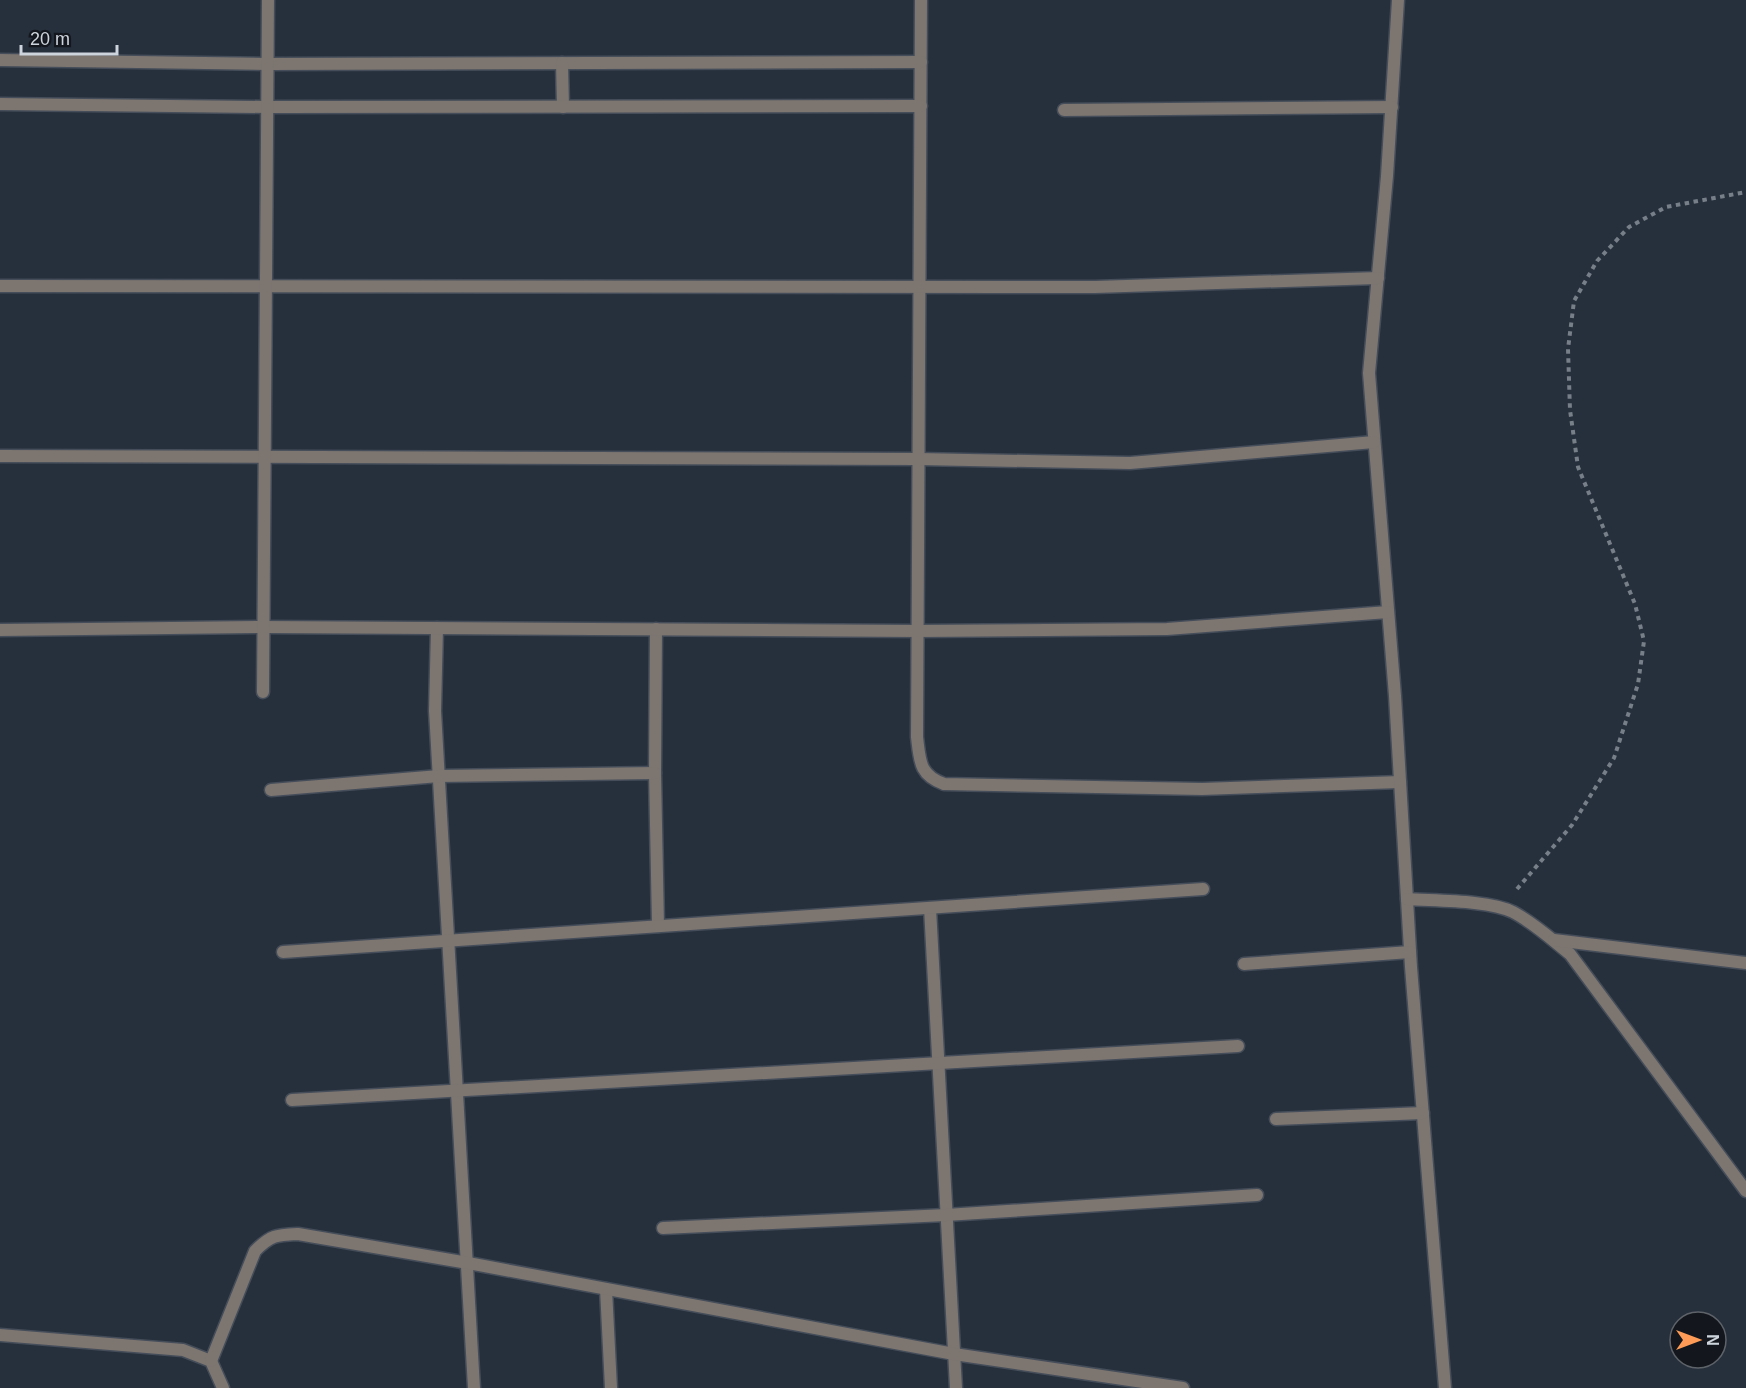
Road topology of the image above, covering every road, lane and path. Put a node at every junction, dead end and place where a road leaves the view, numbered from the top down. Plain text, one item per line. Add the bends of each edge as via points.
1 (268, 0) edge
2 (921, 0) edge
3 (1398, 0) edge
4 (0, 60) edge
5 (921, 62) junction
6 (562, 63) junction
7 (268, 64) junction
8 (0, 104) edge
9 (921, 106) junction
10 (267, 107) junction
11 (563, 107) junction
12 (1392, 107) junction
13 (1064, 110) dead end
14 (1746, 192) edge
15 (1378, 278) junction
16 (0, 286) edge
17 (266, 286) junction
18 (920, 286) junction
19 (1374, 442) junction
20 (0, 456) edge
21 (265, 457) junction
22 (919, 459) junction
23 (1388, 612) junction
24 (264, 627) junction
25 (437, 628) junction
26 (656, 629) junction
27 (0, 630) edge
28 (918, 631) junction
29 (264, 692) dead end
30 (655, 774) junction
31 (439, 776) junction
32 (1400, 782) junction
33 (271, 790) dead end
34 (1203, 889) dead end
35 (1407, 899) junction
36 (930, 908) junction
37 (1501, 909) junction
38 (658, 926) junction
39 (1553, 940) junction
40 (449, 941) junction
41 (283, 952) dead end
42 (1410, 952) junction
43 (1746, 963) edge
44 (1244, 964) dead end
45 (1238, 1046) dead end
46 (938, 1063) junction
47 (458, 1090) junction
48 (292, 1100) dead end
49 (1423, 1113) junction
50 (1276, 1119) dead end
51 (1746, 1191) edge
52 (1257, 1195) dead end
53 (946, 1215) junction
54 (663, 1228) dead end
55 (468, 1263) junction
56 (606, 1289) junction
57 (0, 1335) edge
58 (954, 1354) junction
59 (211, 1361) junction
60 (223, 1388) edge
61 (474, 1388) edge
62 (611, 1388) edge
63 (956, 1388) edge
64 (1183, 1388) edge
65 (1445, 1388) edge

1 - 7 street
2 - 5 street
3 - 12 street
4 - 7 street
5 - 6 street
5 - 9 street
6 - 7 street
6 - 11 street
7 - 10 street
8 - 10 street
9 - 11 street
9 - 18 street
10 - 11 street
10 - 17 street
12 - 13 street
12 - 15 street
14 - 37 path via 1666,207 1629,227 1597,261 1574,301 1568,349 1570,410 1578,467 1635,604 1644,641 1638,684 1614,758 1572,825
15 - 18 street via 1095,287
15 - 19 street via 1369,373
16 - 17 street
17 - 18 street
17 - 21 street
18 - 22 street
19 - 22 street via 1131,463
19 - 23 street
20 - 21 street
21 - 22 street
21 - 24 street
22 - 28 street
23 - 28 street via 1167,629
23 - 32 street
24 - 25 street
24 - 27 street
24 - 29 street
25 - 26 street
25 - 31 street via 435,711
26 - 28 street
26 - 30 street
28 - 32 street via 920,760 924,772 944,784 1202,789
30 - 31 street
30 - 38 street
31 - 33 street
31 - 40 street
32 - 35 street
34 - 36 street
35 - 37 street via 1477,903
35 - 42 street
36 - 38 street
36 - 46 street
37 - 39 street via 1511,911
38 - 40 street
39 - 43 street
39 - 51 street via 1570,954
40 - 41 street
40 - 47 street
42 - 44 street
42 - 49 street
45 - 46 street
46 - 47 street
46 - 53 street
47 - 48 street
47 - 55 street
49 - 50 street
49 - 65 street
52 - 53 street
53 - 54 street
53 - 58 street
55 - 56 street
55 - 59 street via 298,1234 276,1235 255,1251
55 - 61 street
56 - 58 street
56 - 62 street
57 - 59 street via 183,1350
58 - 63 street
58 - 64 street
59 - 60 street

